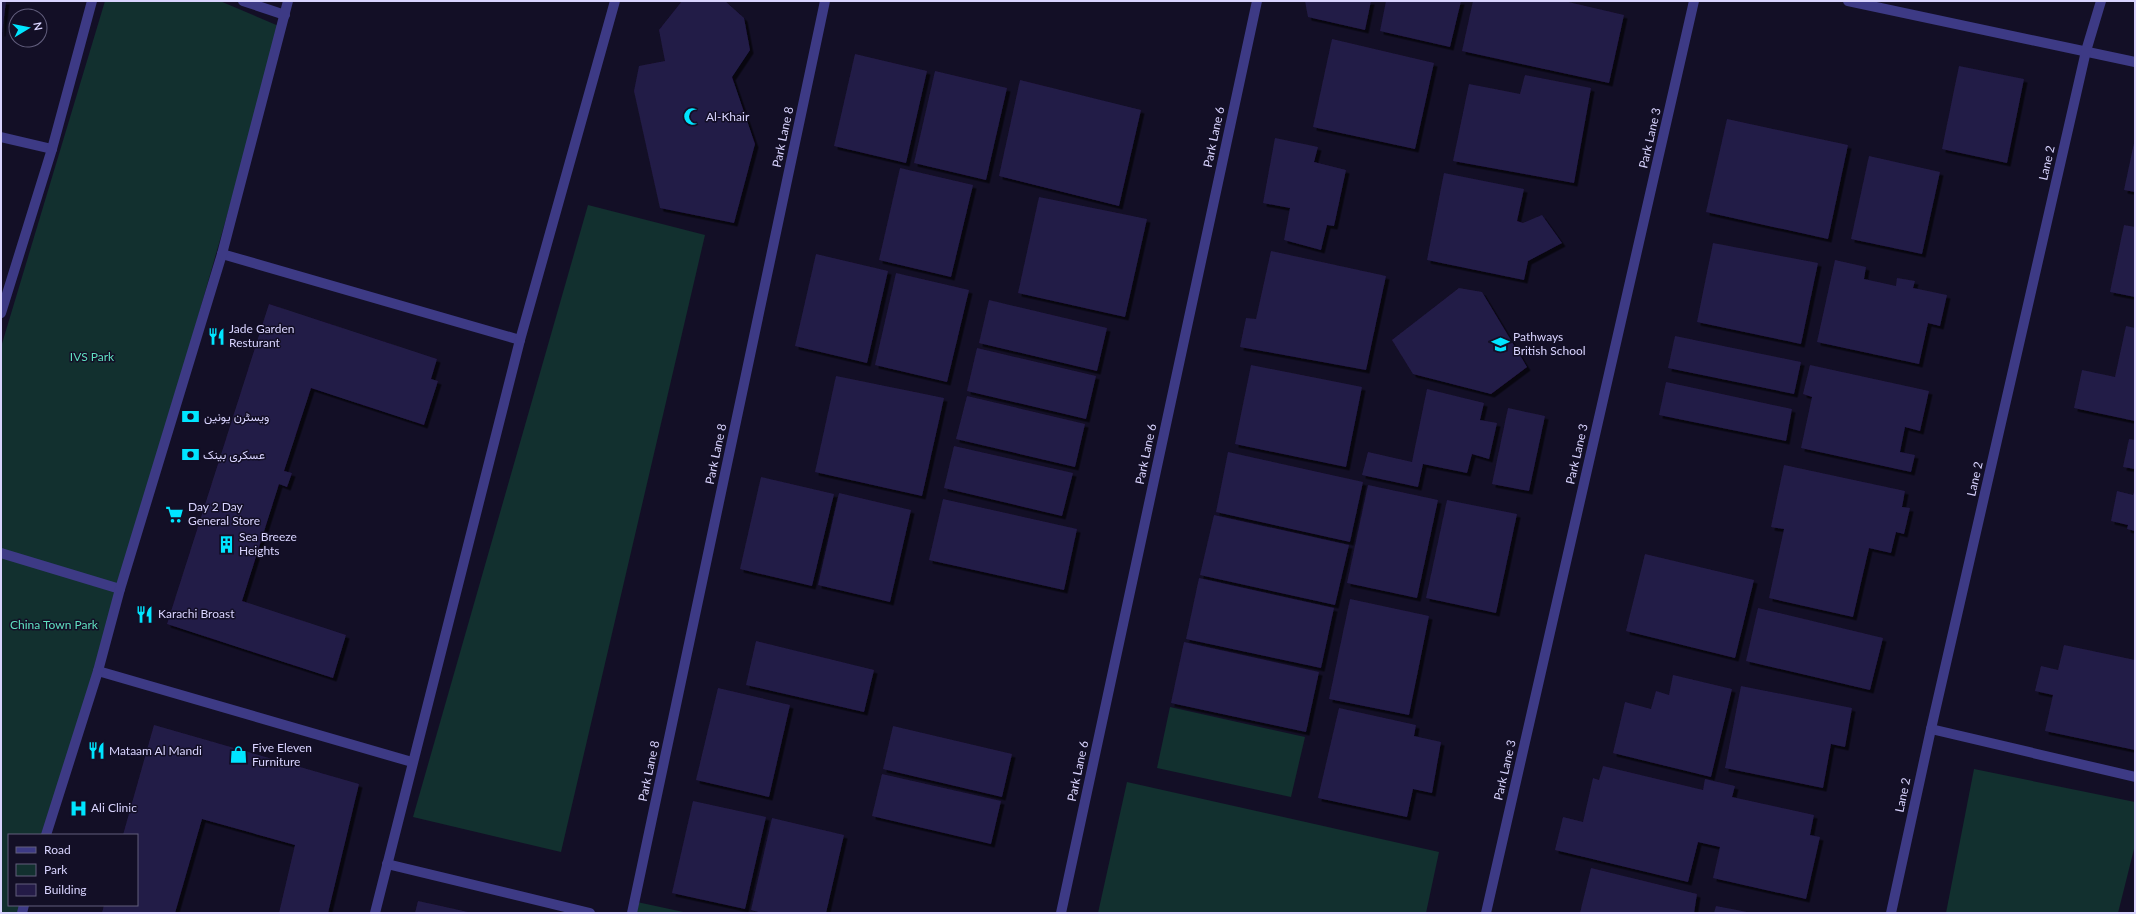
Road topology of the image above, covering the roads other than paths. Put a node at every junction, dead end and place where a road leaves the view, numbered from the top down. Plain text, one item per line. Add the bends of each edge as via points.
1 (92, 1) edge
2 (243, 1) edge
3 (288, 1) edge
4 (614, 1) edge
5 (825, 1) edge
6 (1257, 1) edge
7 (1694, 1) edge
8 (1848, 1) edge
9 (2101, 1) edge
10 (285, 15) junction
11 (2086, 51) junction
12 (2135, 62) edge
13 (1, 137) edge
14 (52, 149) junction
15 (222, 254) junction
16 (1, 313) edge
17 (520, 340) junction
18 (1, 553) edge
19 (120, 589) junction
20 (98, 671) junction
21 (1931, 730) junction
22 (412, 762) junction
23 (2135, 777) edge
24 (46, 834) edge
25 (387, 864) junction
26 (375, 913) edge
27 (590, 913) edge
28 (632, 913) edge
29 (1061, 913) edge
30 (1486, 913) edge
31 (1891, 913) edge

1 - 14 street
2 - 10 street
3 - 10 street
4 - 17 street
5 - 28 street, Park Lane 8
6 - 29 street, Park Lane 6
7 - 30 street, Park Lane 3
8 - 11 street
9 - 11 street, Lane 2
10 - 15 street
11 - 12 street
11 - 21 street, Lane 2
13 - 14 street
14 - 16 street
15 - 17 street
15 - 19 street
17 - 22 street
18 - 19 street
19 - 20 street
20 - 22 street
20 - 24 street
21 - 23 street
21 - 31 street, Lane 2
22 - 25 street
25 - 26 street
25 - 27 street

